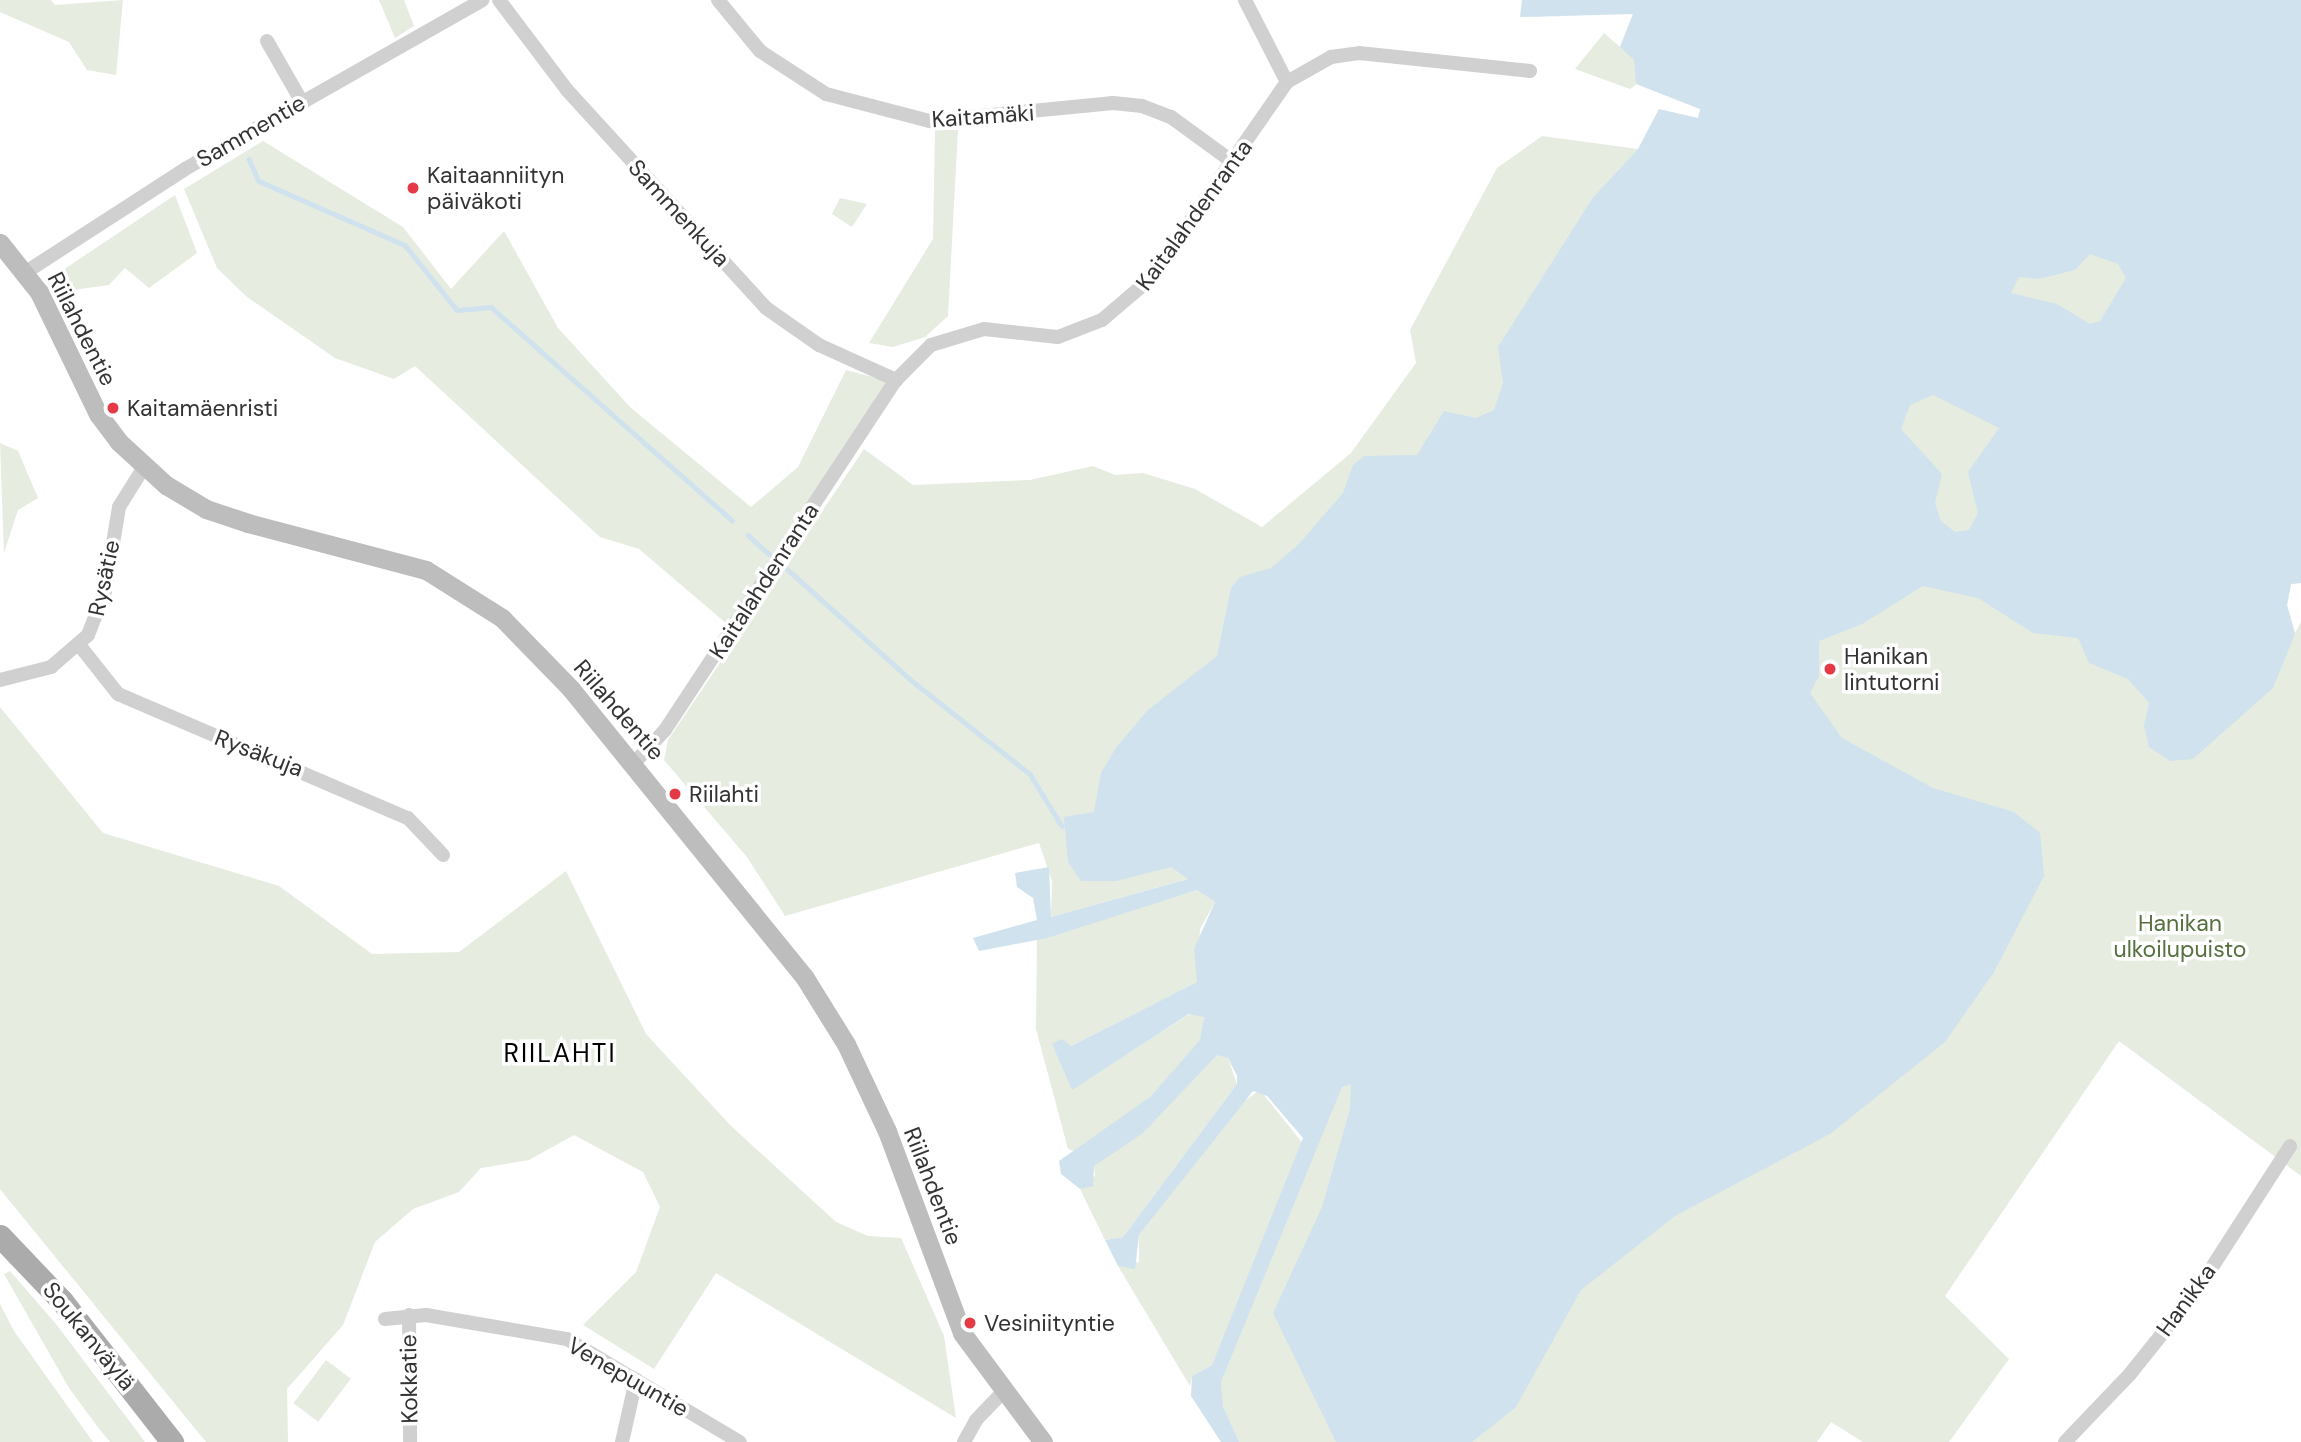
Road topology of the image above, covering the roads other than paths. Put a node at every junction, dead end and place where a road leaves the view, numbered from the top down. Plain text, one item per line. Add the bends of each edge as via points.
1 (482, 0) edge
2 (499, 0) edge
3 (718, 0) edge
4 (1245, 0) edge
5 (267, 41) dead end
6 (1530, 71) dead end
7 (1287, 82) junction
8 (302, 102) junction
9 (1230, 160) junction
10 (0, 243) edge
11 (26, 272) junction
12 (896, 380) junction
13 (144, 467) junction
14 (80, 646) junction
15 (0, 680) edge
16 (634, 763) junction
17 (443, 855) dead end
18 (2290, 1146) dead end
19 (0, 1236) edge
20 (409, 1315) junction
21 (385, 1319) dead end
22 (636, 1380) junction
23 (1003, 1392) junction
24 (172, 1442) edge
25 (410, 1442) edge
26 (622, 1442) edge
27 (740, 1442) edge
28 (964, 1442) edge
29 (1043, 1442) edge
30 (2065, 1442) edge

1 - 8 street, Sammentie
2 - 12 street, Sammenkuja via 567,90 766,308 819,345
3 - 9 street, Kaitamäki via 760,51 826,93 930,121 1113,103 1142,106 1171,117
4 - 7 street
5 - 8 street
6 - 7 street, Kaitalahdenranta via 1359,53 1331,57
7 - 9 street, Kaitalahdenranta
8 - 11 street, Sammentie via 118,210
9 - 12 street, Kaitalahdenranta via 1150,279 1102,320 1058,337 984,329 958,333 931,345
10 - 11 street, Riilahdentie
11 - 13 street, Riilahdentie via 98,414
12 - 16 street, Kaitalahdenranta via 664,730
13 - 14 street, Rysätie via 118,507 100,610
13 - 16 street, Riilahdentie via 206,509 426,570 454,584 502,618
14 - 15 street, Rysätie via 51,667
14 - 17 street, Rysäkuja via 118,694 408,818
16 - 23 street, Riilahdentie via 805,978 846,1044 887,1131 962,1333
18 - 30 street, Hanikka via 2198,1289 2130,1374
19 - 24 main road, Soukanväylä via 62,1301
20 - 21 street, Venepuuntie
20 - 22 street, Venepuuntie via 567,1339
20 - 25 street, Kokkatie
22 - 26 street
22 - 27 street, Venepuuntie
23 - 28 street via 976,1420
23 - 29 street, Riilahdentie

